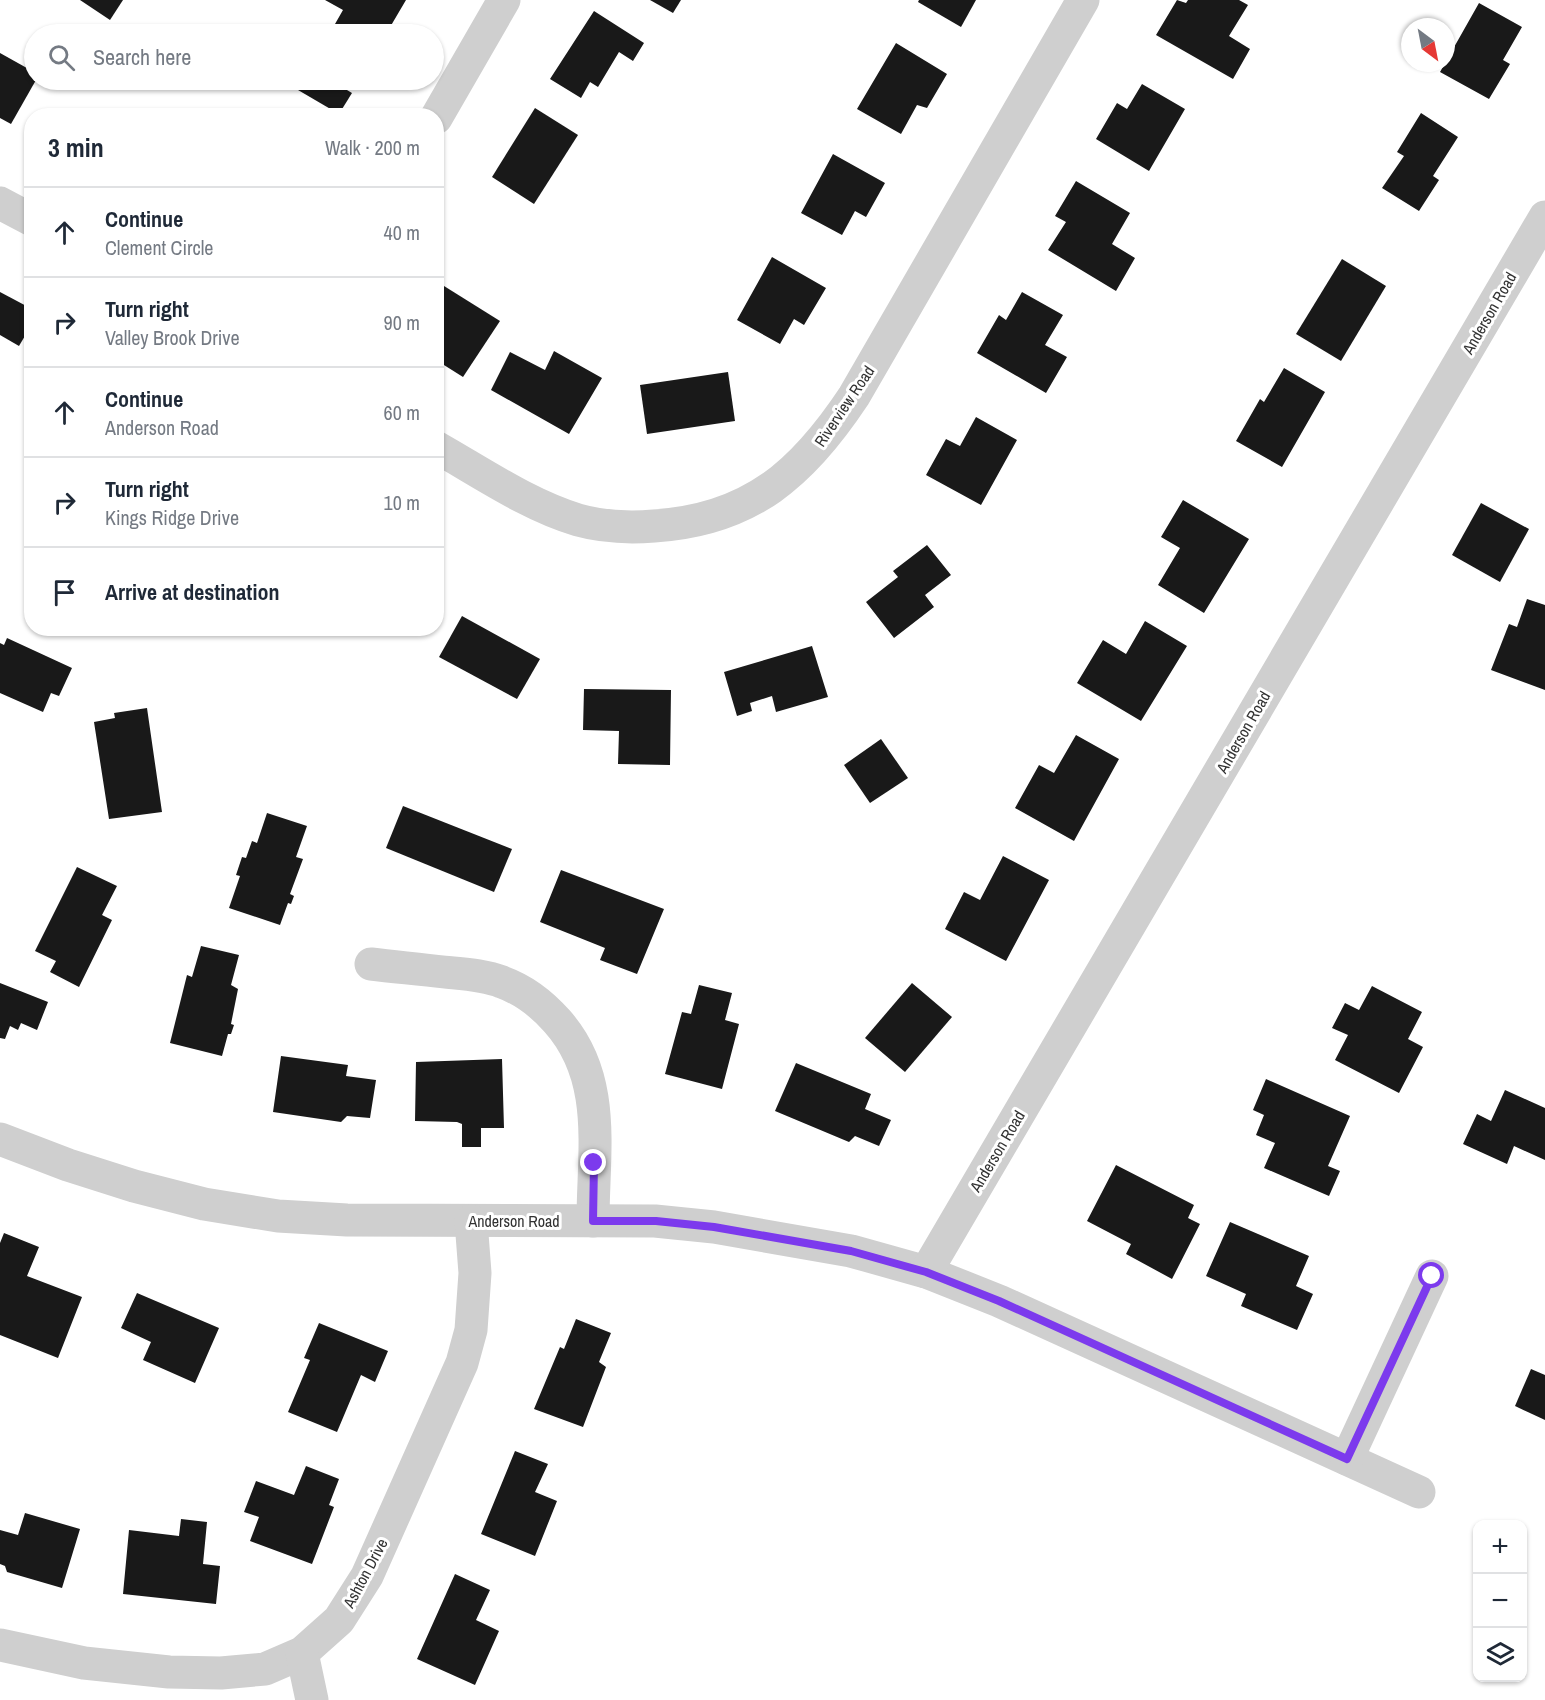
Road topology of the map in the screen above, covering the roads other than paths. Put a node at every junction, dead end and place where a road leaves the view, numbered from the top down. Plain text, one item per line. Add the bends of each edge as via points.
1 (504, 0) edge
2 (1083, 0) edge
3 (442, 108) edge
4 (0, 203) edge
5 (24, 216) edge
6 (1542, 229) edge
7 (444, 452) edge
8 (371, 964) dead end
9 (0, 1139) edge
10 (471, 1221) junction
11 (593, 1221) junction
12 (926, 1272) junction
13 (1432, 1276) dead end
14 (1347, 1459) junction
15 (1419, 1492) dead end
16 (0, 1645) edge
17 (302, 1653) junction
18 (312, 1700) edge

1 - 3 street
2 - 7 street, Riverview Road via 854,396 816,449 770,489 746,504 697,521 636,528 606,525 553,511
4 - 5 street
6 - 12 street, Anderson Road
8 - 11 street via 501,981 526,993 566,1031 581,1055 591,1083
9 - 10 street, Anderson Road via 68,1165 204,1204 278,1216
10 - 11 street, Anderson Road
10 - 17 street, Ashton Drive via 475,1274 471,1330 462,1363 367,1576 339,1620
11 - 12 street, Anderson Road via 656,1221 714,1227 851,1251
12 - 14 street via 999,1301
13 - 14 street
14 - 15 street
16 - 17 street, Ashton Drive via 84,1663 169,1672 265,1669
17 - 18 street

